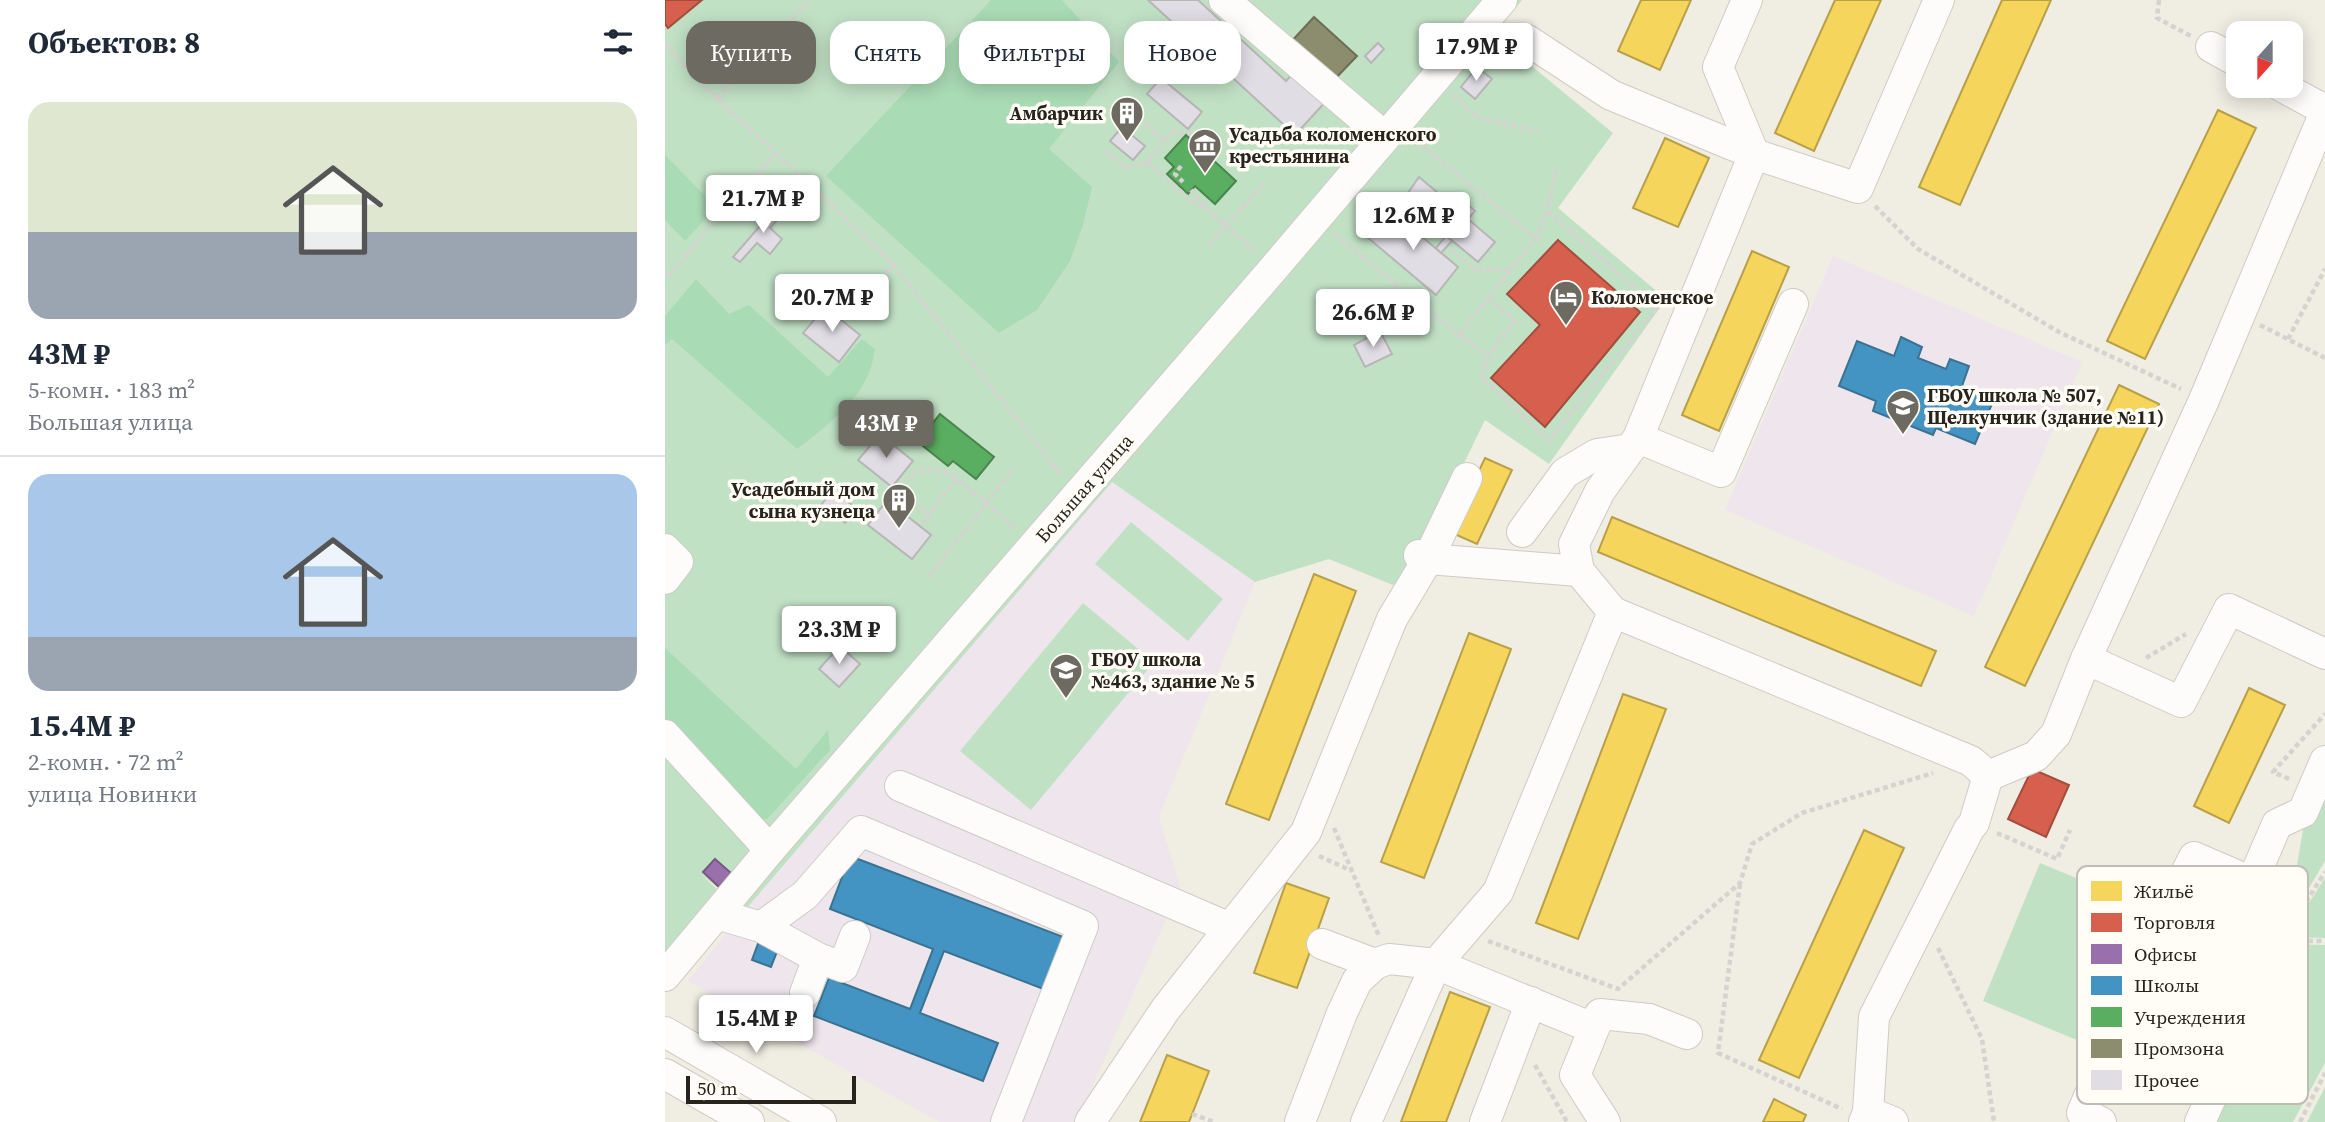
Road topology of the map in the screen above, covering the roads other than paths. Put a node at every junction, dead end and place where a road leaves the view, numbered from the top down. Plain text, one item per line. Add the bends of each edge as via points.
1 (1224, 0) edge
2 (1502, 0) edge
3 (1747, 0) edge
4 (1939, 0) edge
5 (1527, 40) dead end
6 (2211, 47) road end
7 (2226, 55) edge
8 (2295, 98) edge
9 (2323, 123) edge
10 (1389, 131) junction
11 (1754, 154) junction
12 (1793, 304) dead end
13 (1634, 443) junction
14 (1467, 478) dead end
15 (1522, 532) dead end
16 (665, 549) edge
17 (1424, 557) junction
18 (1579, 572) junction
19 (665, 579) edge
20 (1612, 612) junction
21 (2325, 654) edge
22 (2086, 659) junction
23 (665, 735) edge
24 (2325, 761) edge
25 (1979, 769) junction
26 (900, 786) dead end
27 (770, 850) junction
28 (2189, 866) edge
29 (2215, 866) edge
30 (2259, 866) edge
31 (716, 914) junction
32 (761, 927) junction
33 (1230, 928) junction
34 (855, 936) dead end
35 (1322, 944) dead end
36 (818, 958) junction
37 (1382, 962) junction
38 (1436, 964) junction
39 (665, 975) edge
40 (805, 993) dead end
41 (1531, 1002) junction
42 (1593, 1027) junction
43 (665, 1032) edge
44 (1687, 1034) dead end
45 (665, 1074) edge
46 (2087, 1104) edge
47 (2208, 1104) edge
48 (1873, 1119) edge
49 (749, 1122) edge
50 (821, 1122) edge
51 (1006, 1122) edge
52 (1090, 1122) edge
53 (1300, 1122) edge
54 (1366, 1122) edge
55 (1485, 1122) edge
56 (1605, 1122) edge
57 (2101, 1122) edge
58 (2200, 1122) edge

1 - 10 street
2 - 10 street, Большая улица
3 - 11 street via 1718,67
4 - 11 street via 1858,188
5 - 11 street via 1611,95
6 - 7 street
8 - 9 street
9 - 22 street
10 - 27 street, Большая улица
11 - 13 street
12 - 13 street via 1721,472
13 - 15 street via 1597,454 1565,473
13 - 18 street via 1600,491 1574,544
14 - 17 street
16 - 19 street via 678,562
17 - 18 street
17 - 33 street via 1392,619 1306,832
18 - 20 street
20 - 25 street
20 - 38 street via 1498,892
21 - 22 street via 2229,608 2181,702
22 - 25 street via 2056,734 2036,756
23 - 27 street
24 - 30 street via 2303,812 2277,824
25 - 48 street via 1974,823 1874,1017
26 - 33 street
27 - 31 street, Большая улица
28 - 29 street via 2194,857
31 - 32 street
31 - 39 street, Большая улица
32 - 36 street
32 - 51 street via 805,895 861,831 1083,926
33 - 52 street via 1164,1010
34 - 36 street via 843,967
35 - 37 street
36 - 40 street
37 - 38 street
37 - 53 street via 1357,981
38 - 41 street
38 - 54 street
41 - 42 street
41 - 55 street
42 - 44 street via 1600,1014 1649,1019
42 - 56 street via 1575,1075
43 - 50 street
45 - 49 street
46 - 57 street via 2083,1113
47 - 58 street

